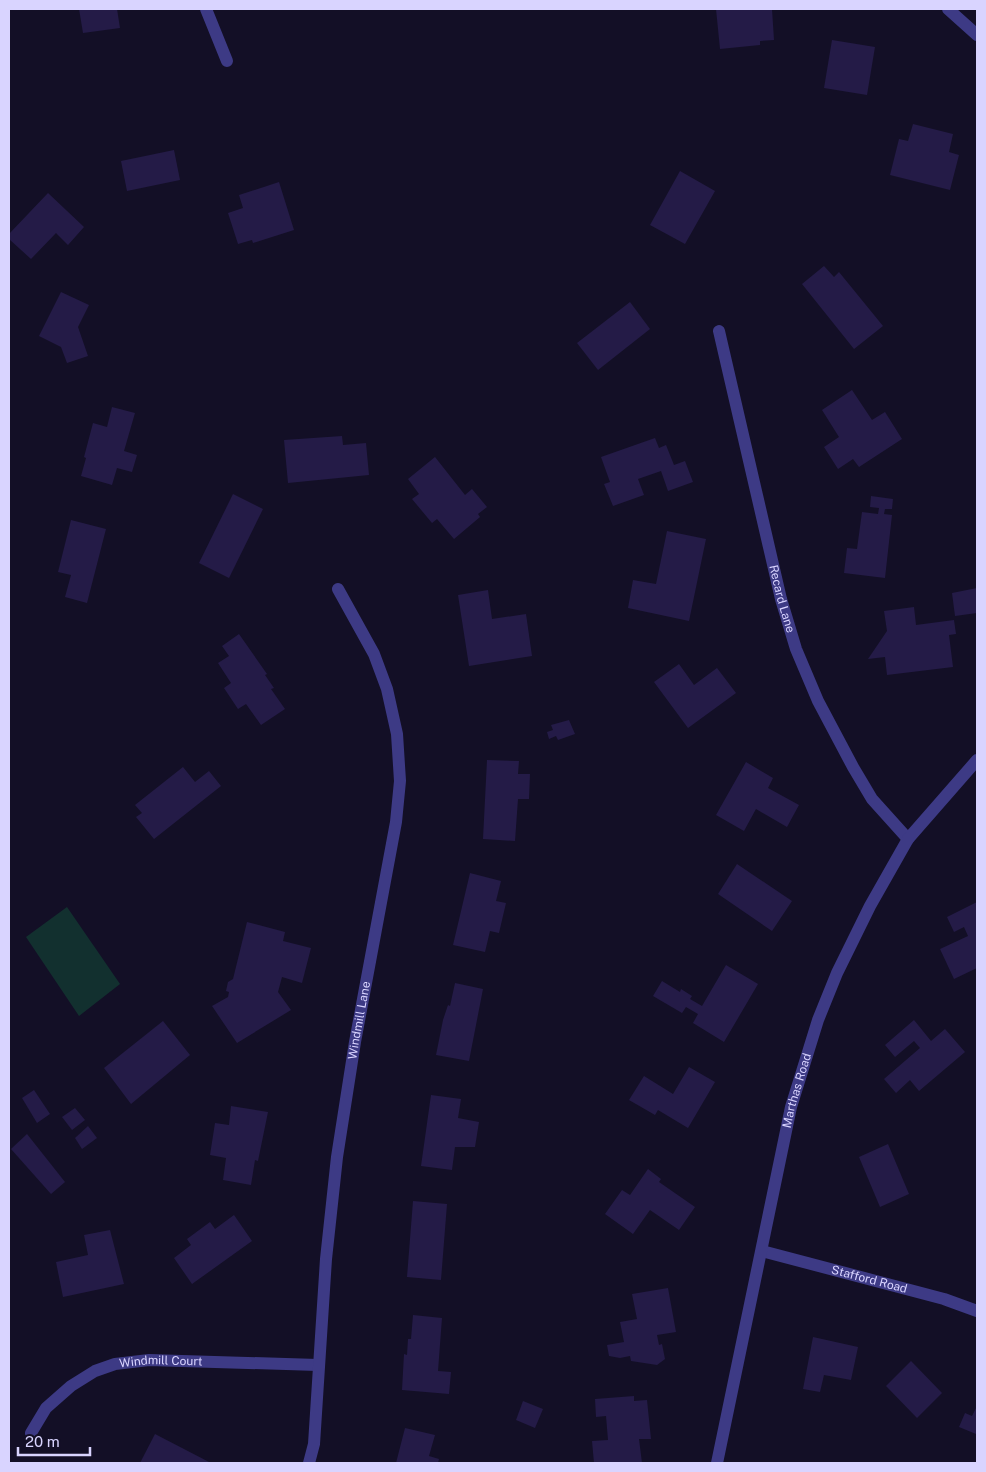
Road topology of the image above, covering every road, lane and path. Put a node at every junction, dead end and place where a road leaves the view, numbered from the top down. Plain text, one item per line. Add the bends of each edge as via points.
1 (206, 9) edge
2 (948, 9) edge
3 (977, 35) edge
4 (227, 61) dead end
5 (719, 331) dead end
6 (338, 589) dead end
7 (977, 760) edge
8 (908, 839) junction
9 (762, 1251) junction
10 (977, 1311) edge
11 (318, 1365) junction
12 (31, 1433) dead end
13 (308, 1463) edge
14 (717, 1463) edge

1 - 4 street
2 - 3 street
5 - 8 street, Recard Lane via 781,599 796,649 818,701 853,767 872,799
6 - 11 street, Windmill Lane via 374,654 387,689 398,734 400,781 396,822 337,1157
7 - 8 street, Marthas Road
8 - 9 street, Marthas Road via 870,906 818,1020 791,1107
9 - 10 street, Stafford Road via 944,1299
9 - 14 street, Marthas Road
11 - 12 street, Windmill Court via 149,1360 115,1364 70,1386 46,1408
11 - 13 street, Windmill Lane via 314,1444

